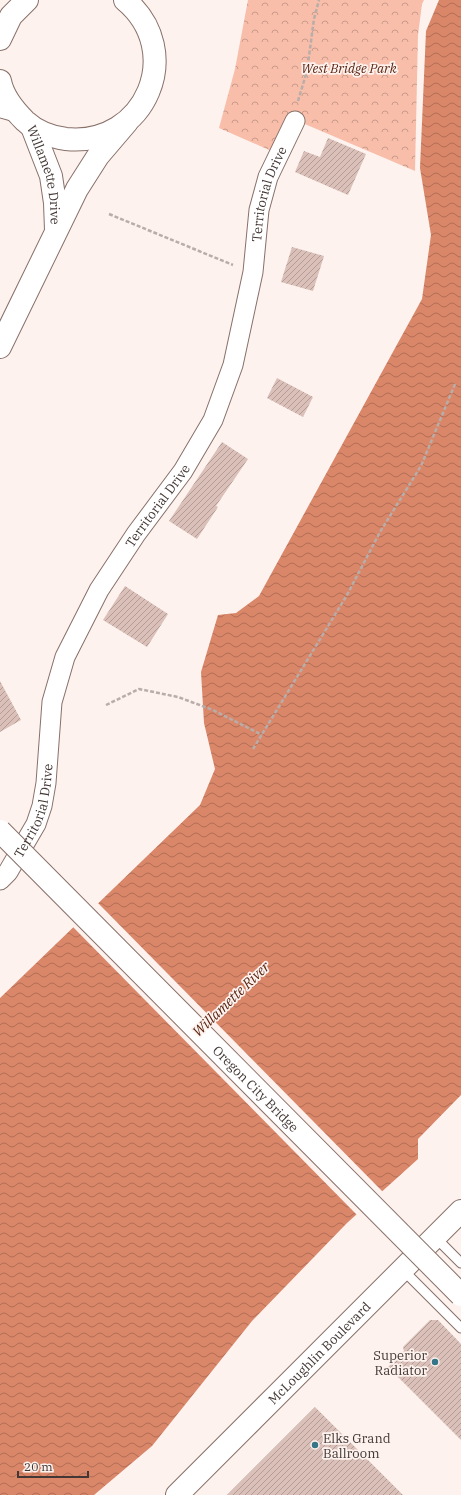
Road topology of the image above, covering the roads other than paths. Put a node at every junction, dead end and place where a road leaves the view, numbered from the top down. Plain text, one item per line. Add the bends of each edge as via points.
1 (27, 0) edge
2 (132, 3) edge
3 (0, 39) edge
4 (0, 81) edge
5 (7, 108) edge
6 (295, 121) road end
7 (127, 122) junction
8 (32, 127) junction
9 (56, 233) junction
10 (0, 348) edge
11 (0, 832) edge
12 (0, 880) edge
13 (461, 1211) edge
14 (435, 1237) junction
15 (461, 1263) edge
16 (402, 1269) junction
17 (461, 1295) edge
18 (461, 1328) edge
19 (177, 1495) edge

1 - 3 main road via 12,16
2 - 7 main road, Willamette Drive via 149,30 155,55 153,80 143,103
4 - 5 main road, Willamette Drive
5 - 8 main road, Willamette Drive
6 - 12 street, Territorial Drive via 268,176 259,210 253,272 233,365 213,420 183,471 136,534 99,590 65,657 52,702 42,806 36,824 8,872
7 - 8 main road via 105,135 80,140 55,138
7 - 9 main road, Willamette Drive via 98,156 77,189
8 - 9 main road, Willamette Drive via 52,176
9 - 10 main road, Willamette Drive
11 - 17 main road, Oregon City Bridge, bridge
13 - 14 main road, McLoughlin Boulevard
14 - 15 lane
14 - 16 main road, McLoughlin Boulevard
16 - 18 lane
16 - 19 main road, McLoughlin Boulevard

